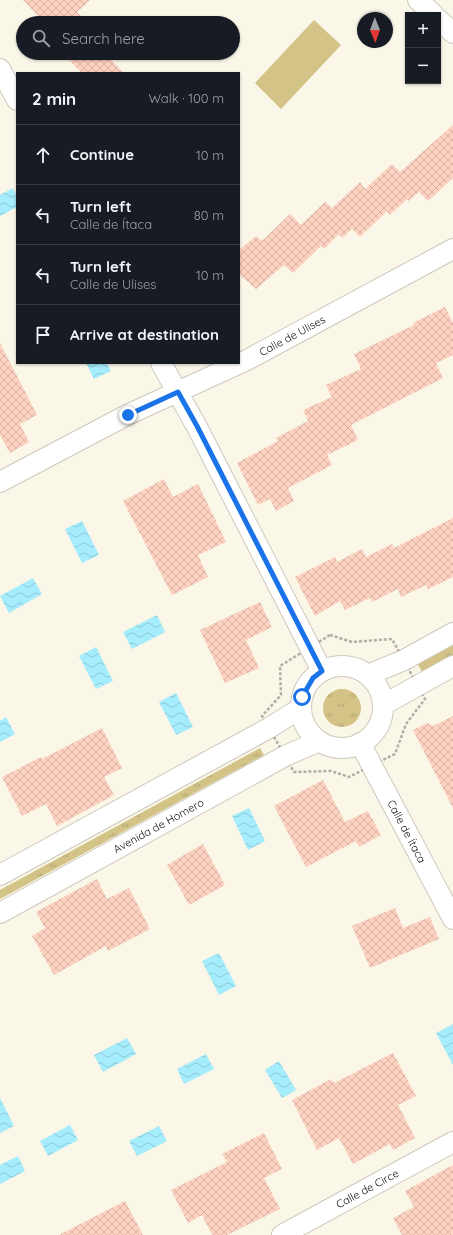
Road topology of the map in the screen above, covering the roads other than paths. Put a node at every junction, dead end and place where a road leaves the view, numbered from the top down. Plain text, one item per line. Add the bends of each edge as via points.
1 (418, 0) edge
2 (431, 12) edge
3 (441, 22) edge
4 (453, 33) edge
5 (0, 69) edge
6 (16, 98) edge
7 (453, 250) edge
8 (240, 363) edge
9 (162, 364) edge
10 (238, 364) edge
11 (178, 392) junction
12 (0, 482) edge
13 (453, 633) edge
14 (453, 666) edge
15 (322, 671) junction
16 (368, 675) junction
17 (383, 705) junction
18 (301, 708) junction
19 (319, 741) junction
20 (360, 743) junction
21 (0, 875) edge
22 (0, 913) edge
23 (453, 919) edge
24 (453, 1142) edge
25 (282, 1235) edge

1 - 2 street
3 - 4 street
5 - 6 street
7 - 8 street, Calle de Ulises
9 - 11 street
10 - 11 street, Calle de Ulises
11 - 12 street, Calle de Ulises via 128,415
11 - 15 street
13 - 16 street via 404,660
14 - 17 street
15 - 16 street via 334,666 346,666
15 - 18 street via 306,686
16 - 17 street via 381,694
17 - 20 street via 382,717 377,728 370,737
18 - 19 street via 303,721
18 - 21 street
19 - 20 street via 328,746 339,747 350,747
19 - 22 street, Avenida de Homero via 285,756
20 - 23 street, Calle de Ítaca
24 - 25 street, Calle de Circe

